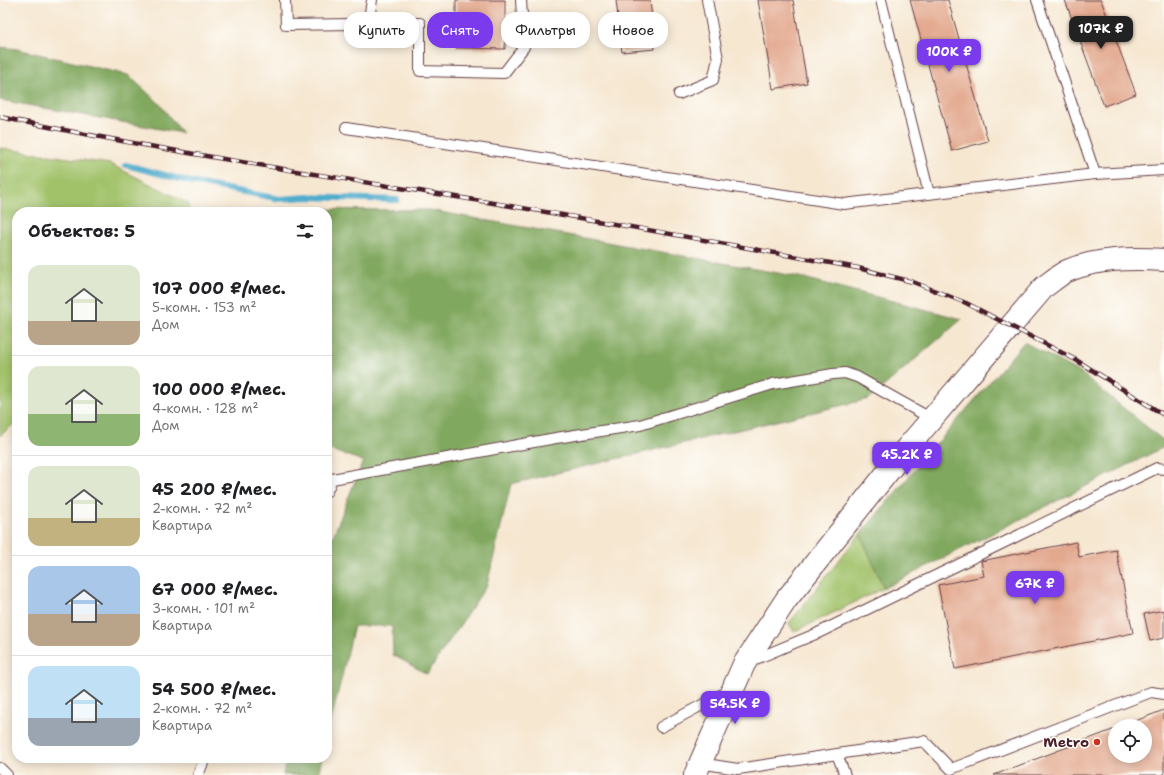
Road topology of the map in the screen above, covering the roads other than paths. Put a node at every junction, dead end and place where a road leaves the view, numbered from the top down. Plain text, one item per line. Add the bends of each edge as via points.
1 (285, 0) edge
2 (372, 0) edge
3 (521, 0) edge
4 (707, 0) edge
5 (880, 0) edge
6 (1037, 0) edge
7 (370, 12) edge
8 (419, 23) edge
9 (344, 25) edge
10 (679, 94) dead end
11 (346, 128) dead end
12 (1164, 170) edge
13 (1095, 174) junction
14 (929, 194) junction
15 (1164, 260) edge
16 (932, 419) junction
17 (1164, 469) edge
18 (332, 478) edge
19 (744, 664) junction
20 (732, 689) junction
21 (1164, 694) edge
22 (661, 727) dead end
23 (837, 754) junction
24 (204, 763) edge
25 (0, 768) edge
26 (697, 769) edge
27 (739, 772) edge
28 (7, 775) edge
29 (198, 775) edge
30 (845, 775) edge

1 - 9 lane via 286,25
2 - 7 lane
3 - 8 lane via 524,47 504,73 420,71
4 - 10 lane via 718,58 713,80
5 - 14 lane
6 - 13 lane
11 - 14 lane via 844,204
12 - 13 lane
13 - 14 lane
15 - 16 street via 1103,261 1067,271 1044,287
16 - 18 lane via 857,377 845,373 833,374 773,384 640,426 556,438
16 - 19 street via 786,600
17 - 19 lane via 1157,468 818,633
19 - 20 street
20 - 22 lane
20 - 26 street
21 - 23 lane via 1151,692 951,769 924,741
23 - 27 lane
23 - 30 lane
24 - 29 lane
25 - 28 lane
26 - 27 lane

